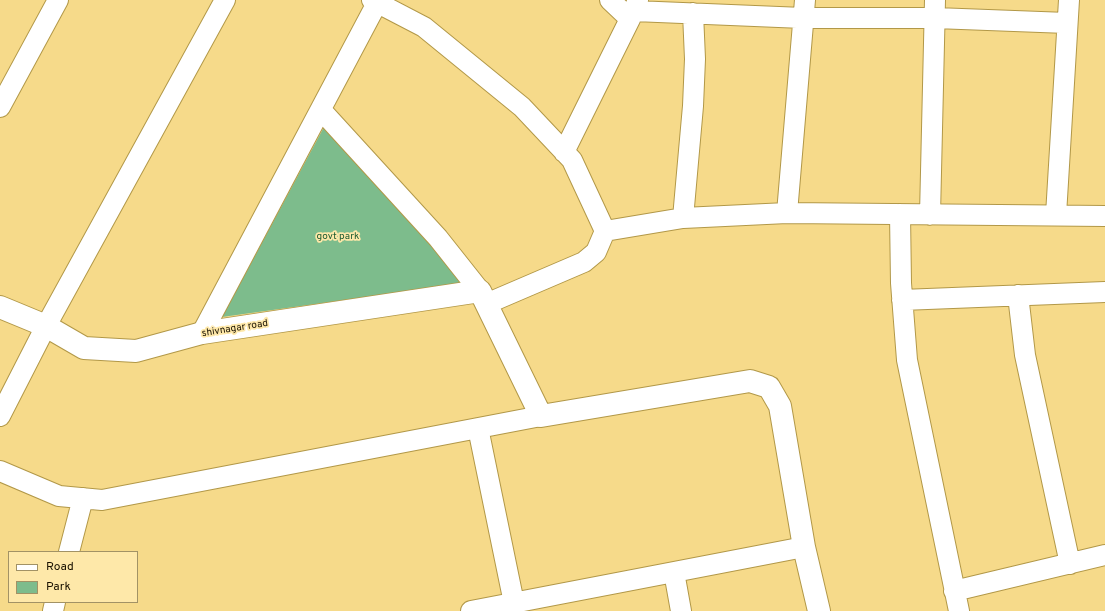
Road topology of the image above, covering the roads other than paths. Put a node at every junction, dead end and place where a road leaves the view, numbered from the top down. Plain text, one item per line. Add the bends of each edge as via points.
1 (58, 0) edge
2 (225, 0) edge
3 (610, 0) edge
4 (1068, 0) edge
5 (375, 1) edge
6 (804, 9) edge
7 (935, 9) edge
8 (634, 10) edge
9 (693, 13) junction
10 (1067, 23) junction
11 (0, 107) edge
12 (320, 110) junction
13 (564, 152) junction
14 (787, 213) junction
15 (900, 214) junction
16 (930, 214) junction
17 (1056, 216) junction
18 (1105, 216) edge
19 (683, 218) junction
20 (605, 232) junction
21 (1105, 292) edge
22 (1018, 295) junction
23 (483, 297) junction
24 (902, 300) junction
25 (0, 307) edge
26 (46, 326) junction
27 (202, 334) junction
28 (0, 416) edge
29 (541, 416) junction
30 (478, 428) junction
31 (0, 471) edge
32 (83, 498) junction
33 (804, 548) junction
34 (69, 551) edge
35 (1105, 555) edge
36 (1070, 564) junction
37 (674, 572) junction
38 (954, 591) junction
39 (514, 603) junction
40 (471, 611) edge
41 (680, 611) edge
42 (819, 611) edge
43 (959, 611) edge

1 - 11 street
2 - 26 street
3 - 8 street
4 - 10 street
5 - 12 street
5 - 13 street via 424,27 522,107
6 - 7 street
6 - 9 street
6 - 14 street
7 - 10 street
7 - 16 street
8 - 9 street
8 - 13 street
9 - 19 street via 695,59
10 - 17 street
12 - 23 street via 438,238
12 - 27 street
13 - 20 street via 572,160
14 - 15 street
14 - 19 street
15 - 16 street
15 - 24 street
16 - 17 street
17 - 18 street
19 - 20 street
20 - 23 street via 596,252 584,262
21 - 22 street
22 - 24 street
22 - 36 street via 1025,355
23 - 27 street, shivnagar road
23 - 29 street
24 - 38 street via 907,360
25 - 26 street, shivnagar road
26 - 27 street, shivnagar road via 84,348 136,351
26 - 28 street
29 - 30 street
29 - 33 street via 750,382 769,387 780,406
30 - 32 street via 102,500
30 - 39 street
31 - 32 street via 59,496
32 - 34 street
33 - 37 street
33 - 42 street
35 - 36 street
36 - 38 street
37 - 39 street
37 - 41 street
38 - 43 street
39 - 40 street

